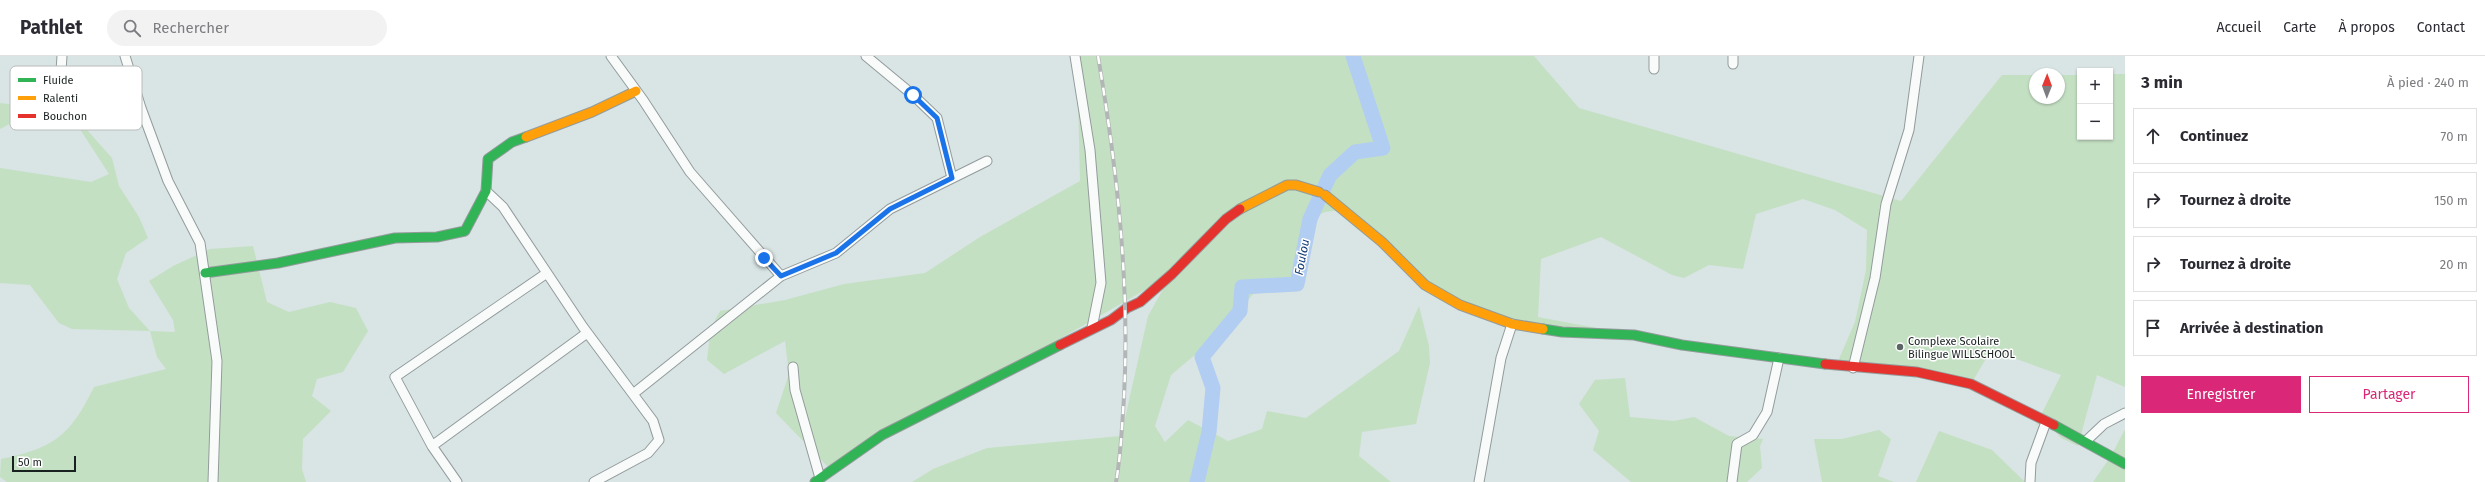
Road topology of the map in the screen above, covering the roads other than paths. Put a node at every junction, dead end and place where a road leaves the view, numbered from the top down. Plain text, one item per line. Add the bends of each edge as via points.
1 (62, 56) edge
2 (125, 56) edge
3 (611, 56) edge
4 (866, 56) edge
5 (1075, 56) edge
6 (1654, 56) edge
7 (1919, 56) edge
8 (61, 66) edge
9 (128, 66) edge
10 (1654, 69) dead end
11 (636, 91) junction
12 (142, 111) edge
13 (987, 161) dead end
14 (952, 178) junction
15 (486, 191) junction
16 (547, 273) junction
17 (204, 274) junction
18 (781, 276) junction
19 (1512, 324) junction
20 (1092, 328) junction
21 (588, 333) junction
22 (1779, 358) junction
23 (793, 367) dead end
24 (1853, 368) junction
25 (633, 394) junction
26 (2125, 413) edge
27 (2046, 422) junction
28 (2086, 441) junction
29 (432, 446) junction
30 (2125, 464) edge
31 (818, 480) edge
32 (213, 482) edge
33 (457, 482) edge
34 (594, 482) edge
35 (1479, 482) edge
36 (1732, 482) edge
37 (2030, 482) edge

1 - 8 street
2 - 9 street
3 - 11 street
4 - 14 street via 937,118
5 - 20 street via 1090,150 1101,283
6 - 10 street
7 - 24 street via 1910,130 1886,204 1875,278
11 - 15 street via 592,112 512,142 488,159
11 - 18 street via 690,172
12 - 17 street via 168,181 200,243
13 - 14 street
14 - 18 street via 890,209 836,253
15 - 16 street via 503,207
15 - 17 street via 465,231 437,237 395,238
16 - 21 street
16 - 29 street via 395,377
17 - 32 street via 216,361
18 - 25 street
19 - 20 street via 1460,305 1425,285 1382,242 1322,194 1296,185 1287,185 1244,206 1140,302
19 - 22 street via 1562,332 1634,335 1682,345
19 - 35 street via 1501,358
20 - 31 street via 882,435
21 - 25 street
21 - 29 street
22 - 24 street
22 - 36 street via 1767,412 1753,435 1737,444
23 - 31 street via 795,390
24 - 27 street via 1917,372 1971,384
25 - 34 street via 653,421 659,440 648,453
26 - 28 street via 2104,424
27 - 28 street
27 - 37 street via 2030,463
28 - 30 street
29 - 33 street

